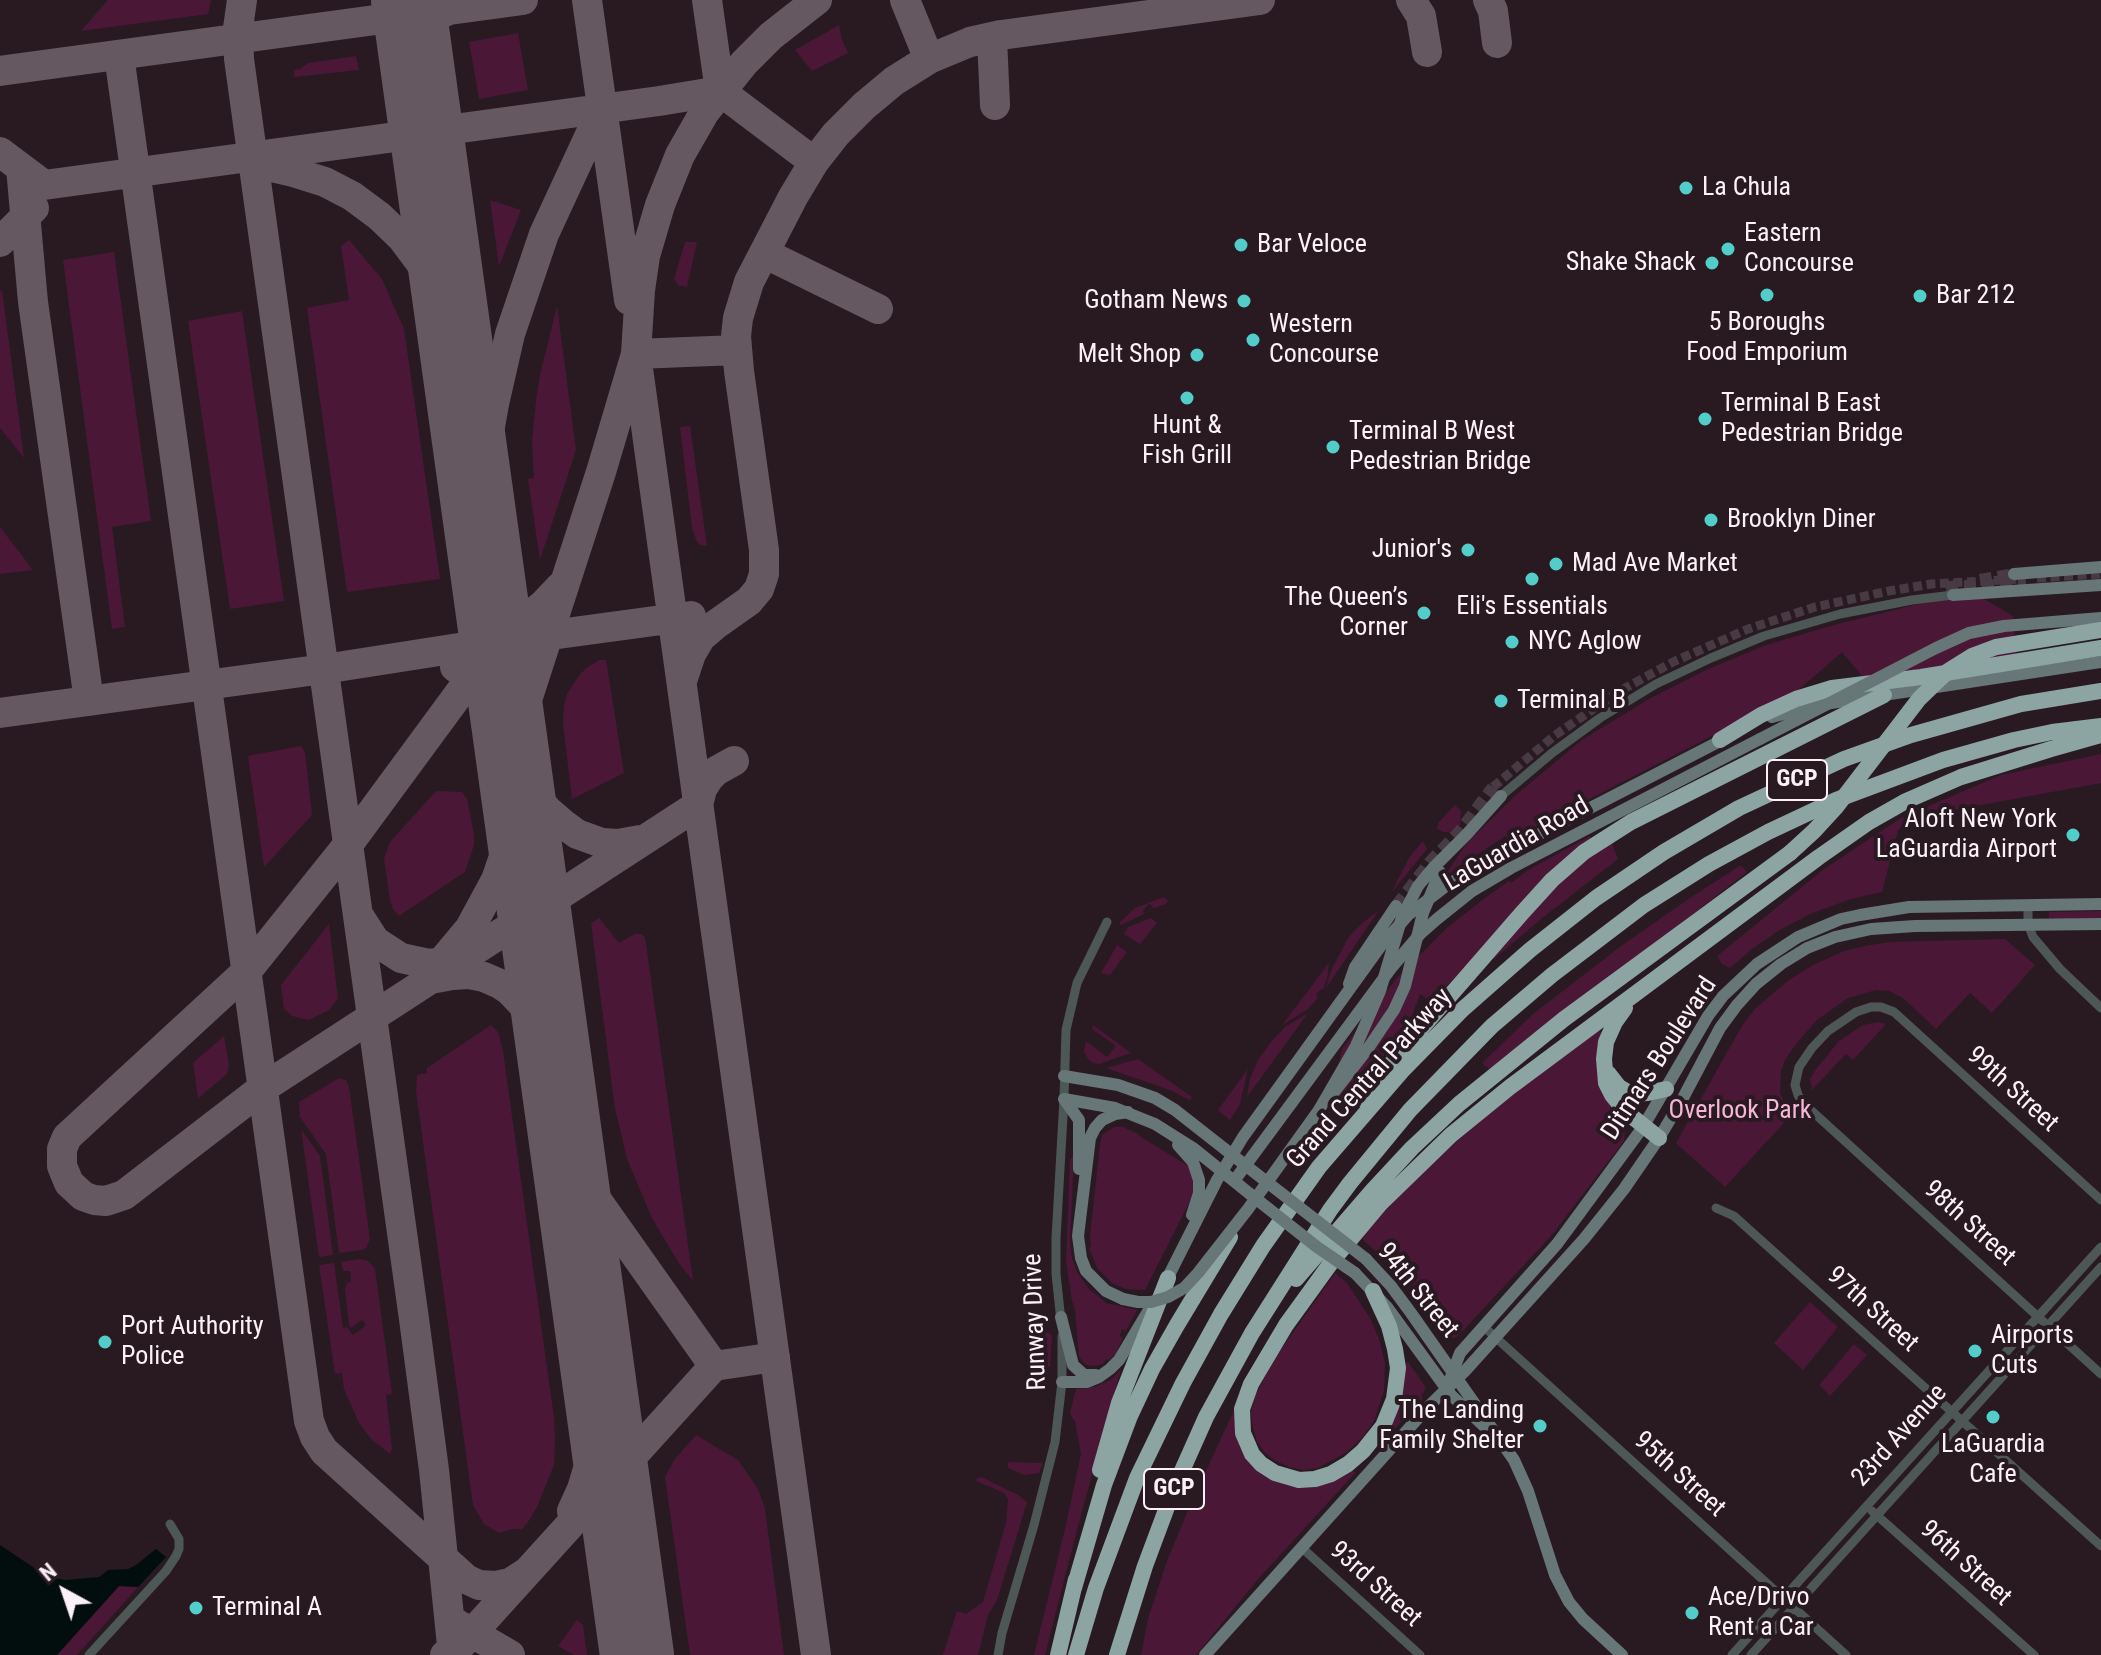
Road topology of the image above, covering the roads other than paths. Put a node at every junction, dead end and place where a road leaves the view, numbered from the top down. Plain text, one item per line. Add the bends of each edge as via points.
1 (2101, 567) edge
2 (2014, 574) tunnel mouth
3 (2101, 585) edge
4 (1953, 595) joint
5 (2101, 618) edge
6 (2101, 630) edge
7 (2101, 648) edge
8 (2101, 662) edge
9 (2101, 691) edge
10 (1884, 695) junction
11 (2101, 726) edge
12 (2101, 735) edge
13 (1720, 740) junction
14 (1501, 796) joint
15 (1440, 872) dead end
16 (2101, 904) edge
17 (2028, 905) junction
18 (1396, 906) tunnel mouth
19 (1107, 922) dead end
20 (2028, 924) junction
21 (2101, 924) edge
22 (1692, 953) junction
23 (1342, 1002) junction
24 (2101, 1008) edge
25 (1604, 1059) junction
26 (1064, 1076) junction
27 (1666, 1089) junction
28 (1064, 1099) junction
29 (1808, 1107) joint
30 (1319, 1110) junction
31 (1128, 1112) junction
32 (1155, 1124) junction
33 (1643, 1127) junction
34 (1659, 1138) junction
35 (1233, 1153) junction
36 (1246, 1165) junction
37 (1222, 1171) junction
38 (1234, 1181) junction
39 (2101, 1200) edge
40 (1249, 1201) junction
41 (1081, 1208) junction
42 (1716, 1208) dead end
43 (1187, 1237) junction
44 (1263, 1246) junction
45 (2101, 1247) edge
46 (2101, 1267) edge
47 (1168, 1278) junction
48 (1373, 1291) junction
49 (1061, 1317) junction
50 (2038, 1317) junction
51 (1483, 1326) junction
52 (2048, 1326) junction
53 (1252, 1333) junction
54 (1496, 1338) junction
55 (1110, 1369) junction
56 (2101, 1374) edge
57 (1455, 1375) junction
58 (1062, 1382) junction
59 (1446, 1388) junction
60 (1951, 1412) junction
61 (1961, 1421) junction
62 (1504, 1446) junction
63 (1867, 1506) junction
64 (1877, 1515) junction
65 (170, 1524) dead end
66 (2101, 1546) edge
67 (1301, 1547) junction
68 (1074, 1588) junction
69 (1783, 1598) junction
70 (1794, 1607) junction
71 (1213, 1652) edge
72 (89, 1655) edge
73 (998, 1655) edge
74 (1058, 1655) edge
75 (1076, 1655) edge
76 (1117, 1655) edge
77 (1420, 1655) edge
78 (1622, 1655) edge
79 (1732, 1655) edge
80 (1751, 1655) edge
81 (1846, 1655) edge
82 (2034, 1655) edge

1 - 2 street
3 - 4 street
4 - 14 street via 1816,620 1711,658 1592,723
5 - 36 street, LaGuardia Road, bridge via 1969,633 1472,891 1420,934 1392,967
6 - 53 highway, bridge via 1996,647 1948,671 1919,699 1837,806 1790,853 1564,1019 1412,1148
7 - 13 highway via 1832,688 1761,715
8 - 10 street, LaGuardia Road
9 - 44 highway, Grand Central Parkway / GCP via 1989,712 1878,745 1739,808 1629,875 1530,950 1433,1038 1347,1133
10 - 13 street, LaGuardia Road via 1789,711
10 - 44 highway via 1631,822 1568,866 1385,1070
11 - 53 highway, Grand Central Parkway / GCP via 2014,740 1873,785 1758,837 1644,905 1523,999 1437,1081 1337,1201
12 - 22 highway via 1981,770 1896,806 1835,845
13 - 23 street, LaGuardia Road via 1495,857 1432,896 1390,935
14 - 30 street, bridge via 1412,896 1369,1019
15 - 30 street, bridge via 1394,1010
16 - 17 street, Ditmars Boulevard
17 - 20 street
17 - 27 street, Ditmars Boulevard via 1909,907 1841,919 1798,937 1757,964 1723,996
18 - 23 street via 1355,967
19 - 26 street, Runway Drive via 1072,1000
20 - 21 street, Ditmars Boulevard
20 - 24 street via 2039,946
20 - 34 street, Ditmars Boulevard via 1871,929 1807,948 1773,970 1737,1005
22 - 25 highway via 1619,1015
22 - 48 highway via 1471,1118 1396,1186 1347,1242 1286,1325 1243,1401 1246,1441 1275,1473 1299,1480 1331,1474 1363,1451 1383,1426 1398,1368 1389,1326
23 - 35 street, LaGuardia Road
25 - 27 highway via 1611,1079 1627,1092
25 - 33 highway via 1608,1089
26 - 28 street, Runway Drive
26 - 35 street, 94th Street via 1155,1098
27 - 33 street, Ditmars Boulevard
28 - 31 street, 94th Street
28 - 41 street via 1079,1120
28 - 49 street, Runway Drive via 1056,1247
29 - 39 street, 99th Street via 1795,1085 1812,1048 1863,1008 1881,1007 1894,1012
29 - 50 street, 98th Street
30 - 40 street, bridge
31 - 32 street, 94th Street
31 - 41 street via 1102,1120 1092,1133
32 - 37 street, 94th Street
32 - 43 street via 1183,1150 1198,1174 1199,1193
33 - 34 highway
33 - 51 street, Ditmars Boulevard via 1557,1244
34 - 54 street, Ditmars Boulevard via 1584,1239
35 - 36 street, 94th Street
35 - 37 street, LaGuardia Road
36 - 38 street, LaGuardia Road
36 - 57 street, 94th Street, bridge via 1366,1259
37 - 38 street, 94th Street
37 - 43 street, LaGuardia Road
38 - 40 street, 94th Street
40 - 41 street, bridge via 1184,1288 1151,1302 1123,1299 1100,1287 1083,1265 1078,1245
40 - 48 street, 94th Street, bridge
40 - 68 highway, bridge via 1130,1416
42 - 60 street, 97th Street via 1734,1216
43 - 47 street
44 - 75 highway, Grand Central Parkway / GCP via 1189,1372 1137,1478
45 - 50 street, 23rd Avenue
46 - 52 street, 23rd Avenue
47 - 55 street
47 - 68 highway via 1114,1416
48 - 59 street, 94th Street
49 - 55 street via 1076,1369 1089,1376
49 - 58 street, Runway Drive
50 - 52 street, 98th Street
50 - 60 street, 23rd Avenue
51 - 54 street, 95th Street
51 - 57 street, Ditmars Boulevard via 1460,1353
52 - 56 street, 98th Street
52 - 61 street, 23rd Avenue
53 - 76 highway, Grand Central Parkway / GCP via 1169,1500
54 - 57 street, Ditmars Boulevard
54 - 69 street, 95th Street
55 - 58 street via 1087,1382
57 - 59 street, Ditmars Boulevard
57 - 62 street, 94th Street
58 - 73 street, Runway Drive via 1055,1442
59 - 62 street, 94th Street
59 - 67 street, Ditmars Boulevard
60 - 61 street, 97th Street
60 - 63 street, 23rd Avenue
61 - 64 street, 23rd Avenue
61 - 66 street, 97th Street
62 - 78 street, 94th Street via 1525,1482 1565,1595
63 - 64 street, 96th Street
63 - 69 street, 23rd Avenue
64 - 70 street, 23rd Avenue
64 - 82 street, 96th Street
65 - 72 street via 179,1544 174,1560
67 - 71 street, Ditmars Boulevard
67 - 77 street, 93rd Street
68 - 74 highway
69 - 70 street, 95th Street
69 - 79 street, 23rd Avenue
70 - 80 street, 23rd Avenue
70 - 81 street, 95th Street

